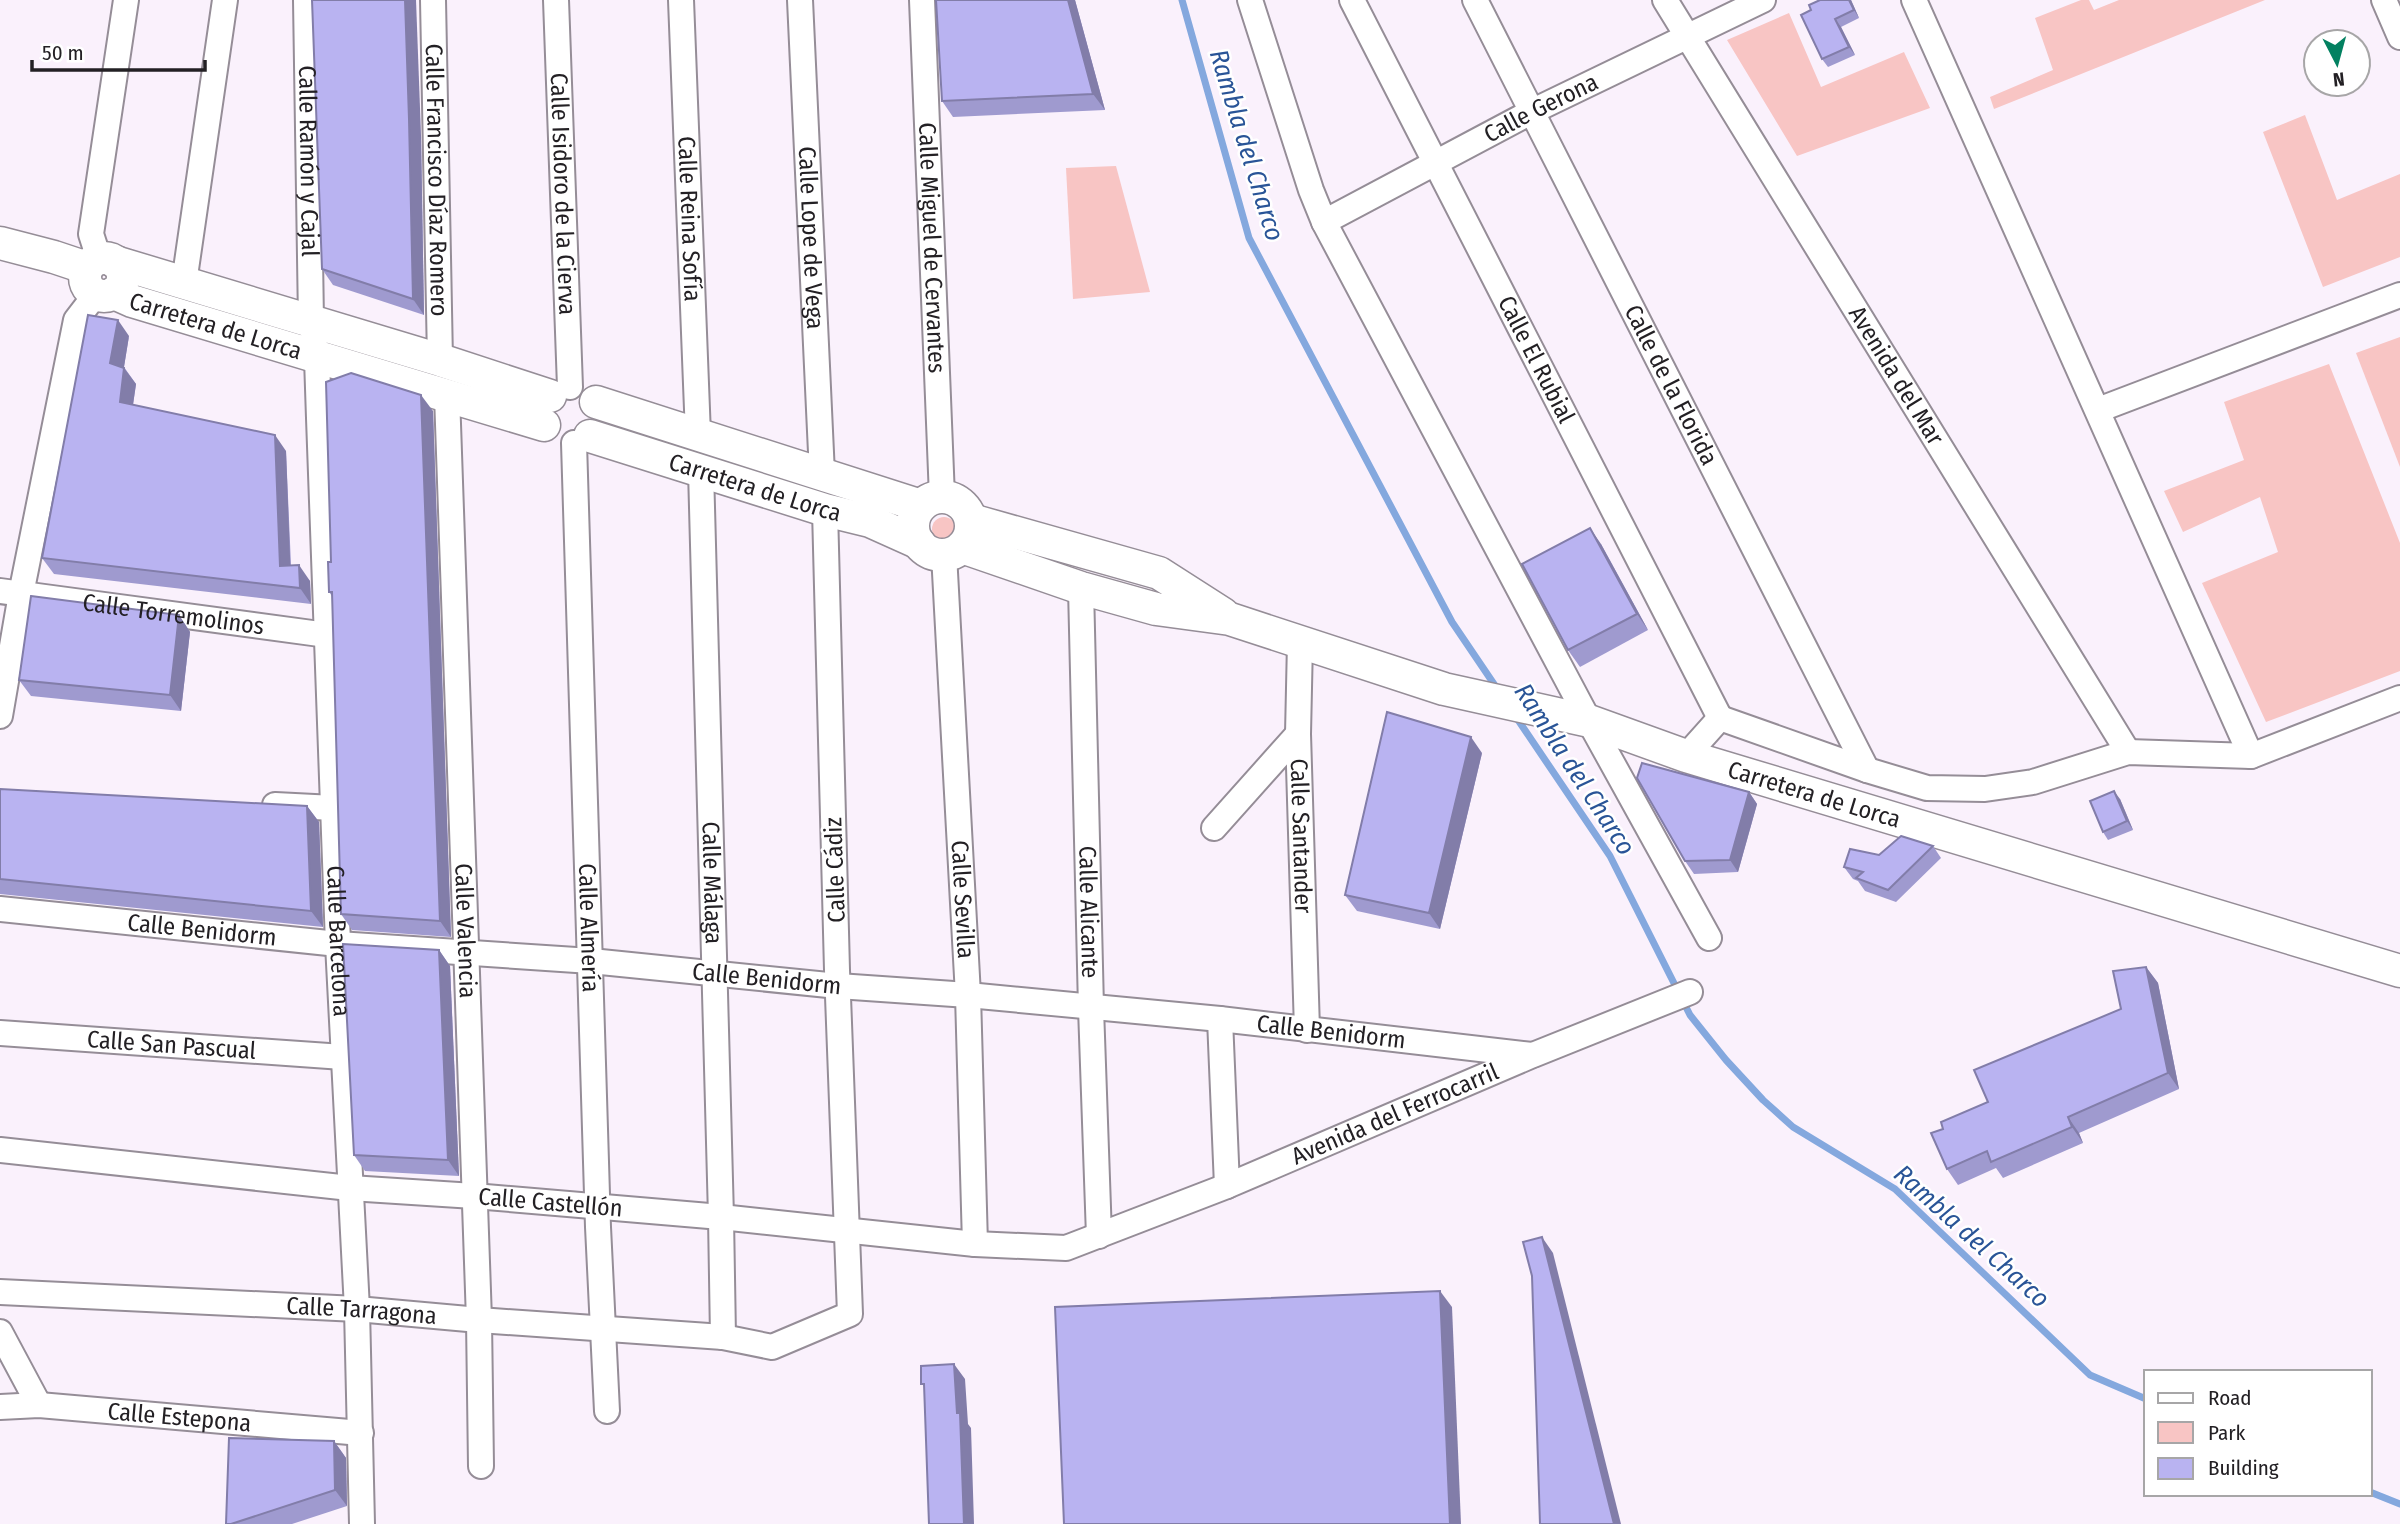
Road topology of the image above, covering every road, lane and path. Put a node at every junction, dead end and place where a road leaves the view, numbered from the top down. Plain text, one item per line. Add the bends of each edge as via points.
1 (126, 0) edge
2 (225, 0) edge
3 (306, 0) edge
4 (433, 0) edge
5 (556, 0) edge
6 (681, 0) edge
7 (800, 0) edge
8 (922, 0) edge
9 (1250, 0) edge
10 (1352, 0) edge
11 (1475, 0) edge
12 (1665, 0) edge
13 (1763, 0) edge
14 (1914, 0) edge
15 (2384, 0) edge
16 (1687, 36) junction
17 (2400, 37) edge
18 (1533, 111) junction
19 (1435, 165) junction
20 (1324, 222) junction
21 (0, 243) edge
22 (102, 275) junction
23 (184, 283) junction
24 (2400, 295) edge
25 (311, 321) junction
26 (317, 358) junction
27 (440, 360) junction
28 (447, 395) junction
29 (565, 403) junction
30 (2098, 410) junction
31 (698, 436) junction
32 (582, 440) junction
33 (701, 470) junction
34 (822, 474) junction
35 (931, 502) junction
36 (825, 510) junction
37 (949, 541) junction
38 (1081, 588) junction
39 (11, 592) edge
40 (1230, 619) junction
41 (327, 635) junction
42 (1300, 642) junction
43 (2400, 698) edge
44 (0, 716) edge
45 (1720, 718) junction
46 (1581, 719) junction
47 (1298, 734) junction
48 (2128, 752) junction
49 (1686, 756) junction
50 (2251, 756) junction
51 (1867, 770) junction
52 (251, 804) edge
53 (334, 808) junction
54 (1214, 828) dead end
55 (0, 909) edge
56 (1709, 939) dead end
57 (338, 944) junction
58 (466, 953) junction
59 (591, 961) junction
60 (2400, 971) edge
61 (714, 975) junction
62 (838, 986) junction
63 (1690, 992) dead end
64 (968, 995) junction
65 (1091, 1008) junction
66 (1220, 1019) junction
67 (1307, 1030) junction
68 (0, 1033) edge
69 (1533, 1055) junction
70 (343, 1057) junction
71 (0, 1150) edge
72 (1227, 1186) junction
73 (350, 1188) junction
74 (474, 1196) junction
75 (597, 1207) junction
76 (722, 1217) junction
77 (846, 1230) junction
78 (1099, 1236) junction
79 (975, 1244) junction
80 (0, 1292) edge
81 (357, 1309) junction
82 (479, 1320) junction
83 (603, 1329) junction
84 (0, 1332) edge
85 (723, 1336) junction
86 (39, 1405) junction
87 (0, 1407) edge
88 (607, 1411) dead end
89 (361, 1433) junction
90 (481, 1466) dead end
91 (362, 1524) edge

1 - 22 street via 91,234
2 - 23 street
3 - 25 street, Calle Ramón y Cajal
4 - 27 street, Calle Francisco Díaz Romero
5 - 29 street, Calle Isidoro de la Cierva
6 - 31 street, Calle Reina Sofía
7 - 34 street, Calle Lope de Vega
8 - 35 street, Calle Miguel de Cervantes
9 - 20 street
10 - 19 street, Calle El Rubial
11 - 18 street, Calle de la Florida
12 - 16 street, Avenida del Mar
13 - 16 street, Calle Gerona
14 - 30 street
15 - 17 street
16 - 18 street, Calle Gerona
16 - 48 street, Avenida del Mar
18 - 19 street, Calle Gerona
18 - 51 street, Calle de la Florida
19 - 20 street, Calle Gerona
19 - 45 street, Calle El Rubial
20 - 46 street
21 - 22 main road
22 - 23 main road, Carretera de Lorca
22 - 26 main road, Carretera de Lorca via 132,301
22 - 39 street via 76,320
23 - 25 main road, Carretera de Lorca
24 - 30 street
25 - 26 street, Carretera de Lorca
25 - 27 main road, Carretera de Lorca
26 - 28 main road, Carretera de Lorca
26 - 41 street, Calle Barcelona
27 - 29 main road, Carretera de Lorca
28 - 29 main road, Carretera de Lorca
28 - 58 street, Calle Valencia
29 - 31 main road, Carretera de Lorca
29 - 32 main road via 599,414 598,423
29 - 32 main road, Carretera de Lorca via 547,431 558,441
30 - 50 street
31 - 34 main road, Carretera de Lorca
32 - 33 main road, Carretera de Lorca
32 - 59 street, Calle Almería
33 - 36 main road, Carretera de Lorca
33 - 61 street, Calle Málaga
34 - 35 main road, Carretera de Lorca
35 - 37 main road, Carretera de Lorca via 950,498 962,505
35 - 37 main road via 916,514 913,528
36 - 37 main road, Carretera de Lorca
36 - 62 street, Calle Cádiz
37 - 38 main road, Carretera de Lorca
37 - 40 main road, Carretera de Lorca via 1158,573
37 - 64 street, Calle Sevilla
38 - 40 main road, Carretera de Lorca via 1156,609
38 - 65 street, Calle Alicante
39 - 41 street, Calle Torremolinos
39 - 44 street
40 - 42 main road, Carretera de Lorca
41 - 53 street, Calle Barcelona
42 - 46 main road, Carretera de Lorca via 1444,689
42 - 47 street, Calle Santander
43 - 50 street
45 - 49 street
45 - 51 street
46 - 49 main road, Carretera de Lorca
46 - 56 street
47 - 54 street
47 - 67 street, Calle Santander
48 - 50 street
48 - 51 street via 2033,782 1985,789 1927,788
49 - 60 main road, Carretera de Lorca
52 - 53 street
53 - 57 street, Calle Barcelona
55 - 57 street, Calle Benidorm
57 - 58 street, Calle Benidorm
57 - 70 street, Calle Barcelona
58 - 59 street, Calle Benidorm
58 - 74 street, Calle Valencia
59 - 61 street, Calle Benidorm
59 - 75 street, Calle Almería
61 - 62 street, Calle Benidorm
61 - 76 street, Calle Málaga
62 - 64 street, Calle Benidorm
62 - 77 street, Calle Cádiz
63 - 69 street, Avenida del Ferrocarril
64 - 65 street, Calle Benidorm
64 - 79 street, Calle Sevilla
65 - 66 street, Calle Benidorm
65 - 78 street, Calle Alicante
66 - 67 street, Calle Benidorm
66 - 72 street
67 - 69 street, Calle Benidorm
68 - 70 street, Calle San Pascual
69 - 72 street, Avenida del Ferrocarril
70 - 73 street, Calle Barcelona
71 - 73 street, Calle Castellón
72 - 78 street, Avenida del Ferrocarril
73 - 74 street, Calle Castellón
73 - 81 street, Calle Barcelona
74 - 75 street, Calle Castellón
74 - 82 street, Calle Valencia
75 - 76 street, Calle Castellón
75 - 83 street, Calle Almería
76 - 77 street, Calle Castellón
76 - 85 street, Calle Málaga
77 - 79 street, Calle Castellón
77 - 85 street, Calle Cádiz via 850,1314 772,1347
78 - 79 street, Calle Castellón via 1066,1248
80 - 81 street, Calle Tarragona
81 - 82 street, Calle Tarragona
81 - 89 street, Calle Barcelona
82 - 83 street, Calle Tarragona
82 - 90 street, Calle Valencia
83 - 85 street, Calle Tarragona
83 - 88 street, Calle Almería
84 - 86 street
86 - 87 street, Calle Estepona
86 - 89 street, Calle Estepona
89 - 91 street, Calle Barcelona

